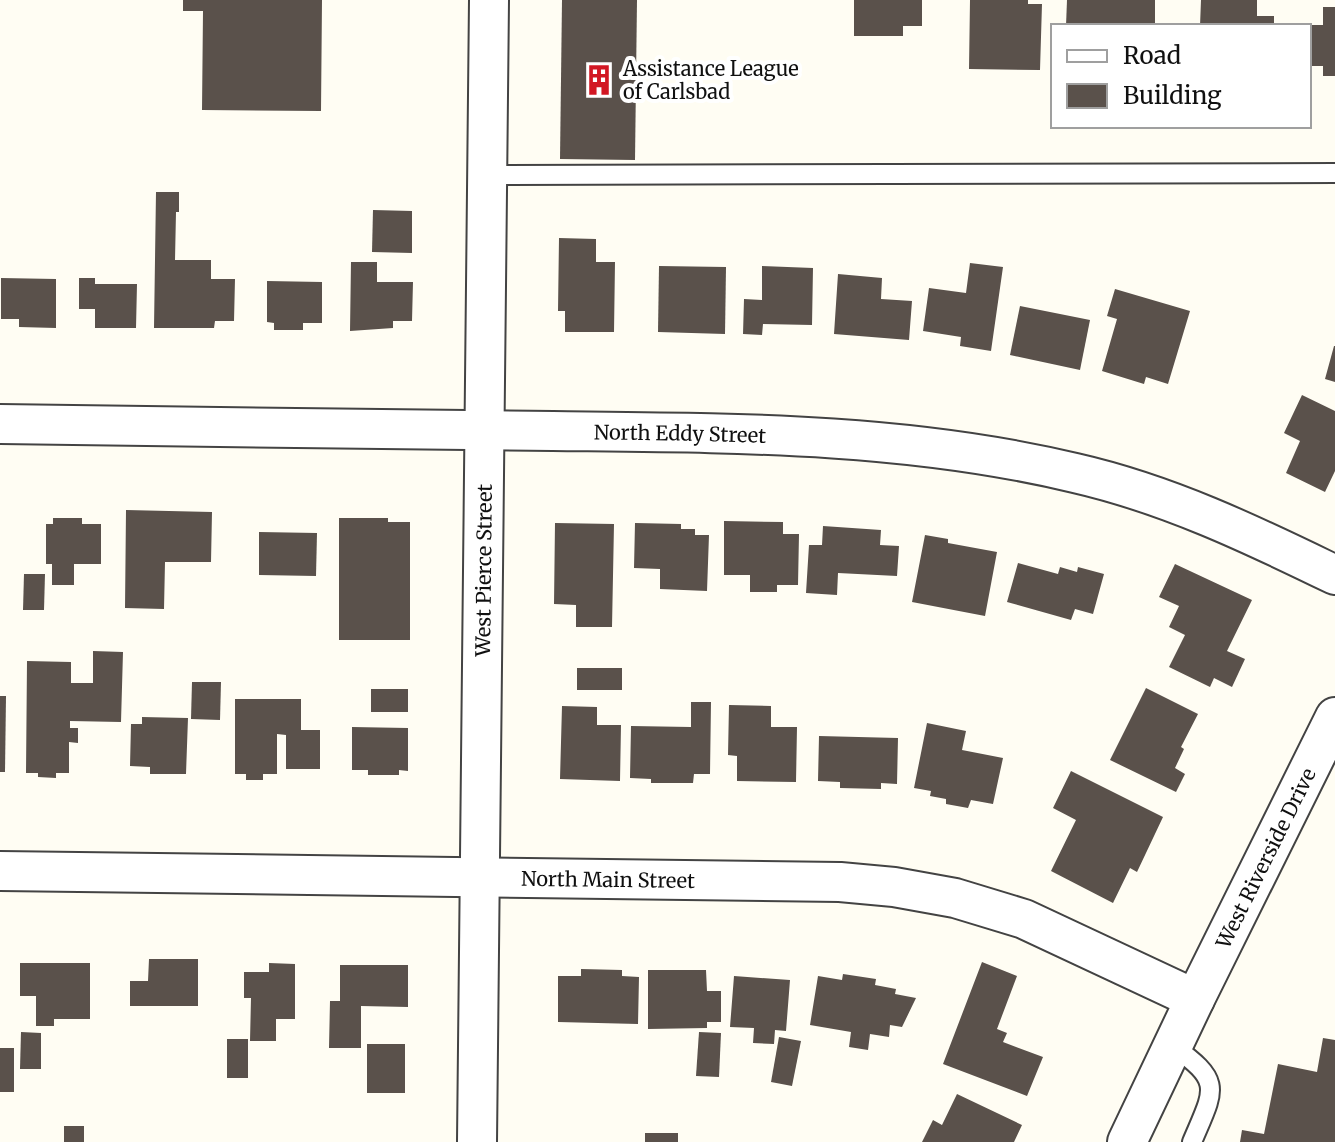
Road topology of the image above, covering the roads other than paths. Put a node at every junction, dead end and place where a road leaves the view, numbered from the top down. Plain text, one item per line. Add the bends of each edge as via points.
1 (489, 0) edge
2 (1335, 173) edge
3 (488, 175) junction
4 (0, 424) edge
5 (483, 430) junction
6 (1335, 575) edge
7 (1335, 717) edge
8 (0, 871) edge
9 (480, 877) junction
10 (1195, 999) junction
11 (1173, 1046) junction
12 (477, 1142) edge
13 (1127, 1142) edge
14 (1192, 1142) edge

1 - 3 street, West Pierce Street
2 - 3 lane
3 - 5 street, West Pierce Street
4 - 5 street, North Eddy Street
5 - 6 street, North Eddy Street via 845,438 969,452 1078,473 1149,494 1210,515
5 - 9 street, West Pierce Street
7 - 10 street, West Riverside Drive
8 - 9 street, North Main Street
9 - 10 street, North Main Street via 840,882 909,890 1024,919
9 - 12 street, West Pierce Street
10 - 11 street, West Riverside Drive
11 - 13 street, West Riverside Drive
11 - 14 lane via 1202,1067 1210,1083 1209,1102

